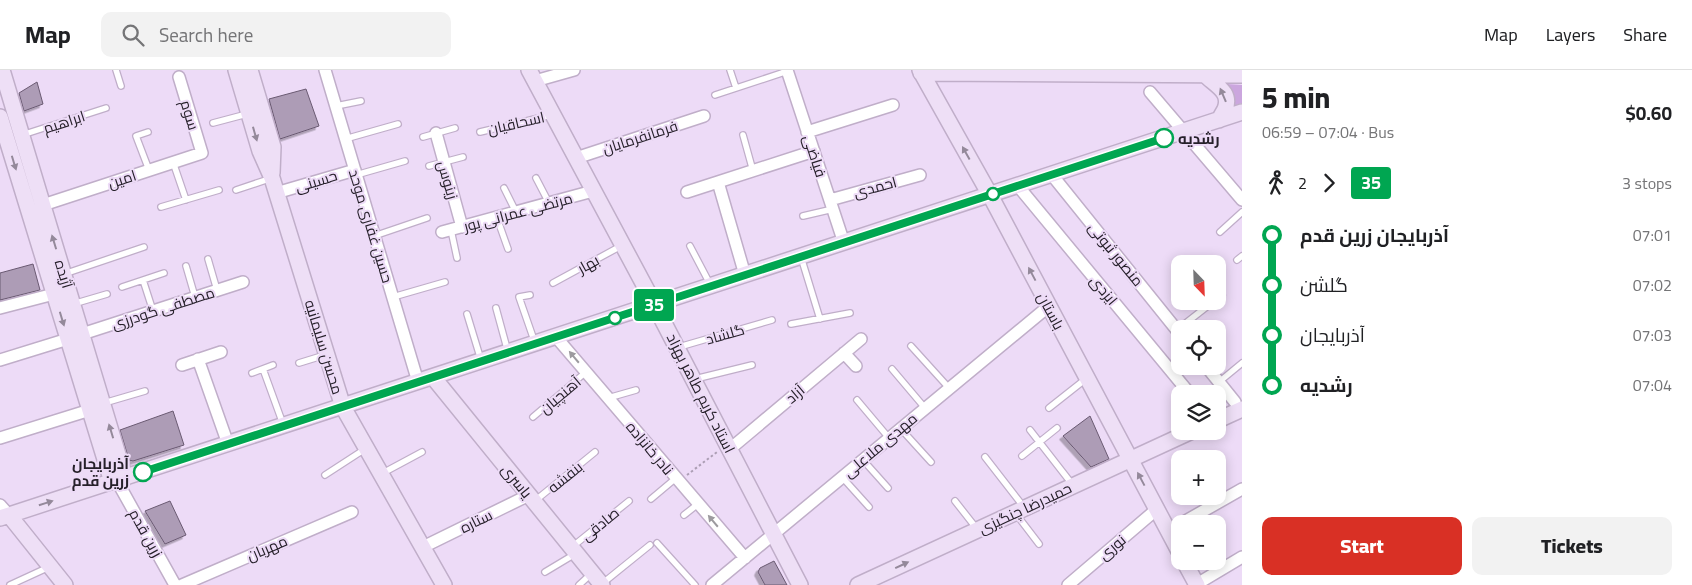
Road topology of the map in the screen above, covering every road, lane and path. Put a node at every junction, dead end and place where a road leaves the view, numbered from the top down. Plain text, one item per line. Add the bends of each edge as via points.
1 (2, 70) edge
2 (116, 70) edge
3 (236, 70) edge
4 (250, 70) edge
5 (325, 70) edge
6 (574, 70) edge
7 (730, 70) edge
8 (788, 70) edge
9 (921, 71) edge
10 (1010, 72) edge
11 (1086, 72) edge
12 (1204, 72) edge
13 (1242, 75) edge
14 (532, 76) edge
15 (178, 77) dead end
16 (121, 86) dead end
17 (736, 88) junction
18 (1150, 92) dead end
19 (715, 95) dead end
20 (361, 101) dead end
21 (893, 105) dead end
22 (336, 106) junction
23 (106, 108) dead end
24 (1242, 112) edge
25 (249, 113) junction
26 (553, 114) junction
27 (704, 116) dead end
28 (0, 117) edge
29 (1219, 120) junction
30 (213, 123) dead end
31 (398, 124) dead end
32 (455, 128) dead end
33 (148, 132) dead end
34 (480, 132) dead end
35 (807, 132) junction
36 (1183, 132) junction
37 (436, 133) junction
38 (22, 135) junction
39 (743, 135) dead end
40 (423, 137) dead end
41 (345, 139) junction
42 (814, 151) junction
43 (202, 153) joint
44 (463, 157) dead end
45 (576, 158) junction
46 (405, 161) dead end
47 (173, 162) junction
48 (443, 162) junction
49 (429, 166) dead end
50 (149, 170) junction
51 (753, 171) junction
52 (355, 172) junction
53 (920, 175) dead end
54 (1052, 175) junction
55 (272, 178) junction
56 (536, 178) dead end
57 (718, 182) junction
58 (1018, 186) junction
59 (504, 188) dead end
60 (219, 190) dead end
61 (236, 190) dead end
62 (593, 191) junction
63 (687, 192) dead end
64 (276, 193) junction
65 (990, 195) junction
66 (186, 200) junction
67 (1242, 200) edge
68 (550, 203) junction
69 (831, 204) junction
70 (43, 205) junction
71 (161, 207) dead end
72 (516, 212) junction
73 (1242, 212) edge
74 (803, 216) dead end
75 (427, 218) dead end
76 (496, 218) junction
77 (451, 230) junction
78 (1220, 232) dead end
79 (374, 236) junction
80 (844, 243) junction
81 (623, 245) junction
82 (690, 246) dead end
83 (144, 248) dead end
84 (508, 248) dead end
85 (1242, 256) edge
86 (800, 257) junction
87 (457, 258) dead end
88 (208, 259) dead end
89 (1237, 260) dead end
90 (186, 266) dead end
91 (164, 272) dead end
92 (64, 274) junction
93 (745, 275) junction
94 (142, 280) junction
95 (243, 282) dead end
96 (445, 282) dead end
97 (553, 283) dead end
98 (711, 286) junction
99 (122, 287) dead end
100 (217, 290) junction
101 (54, 294) junction
102 (107, 294) dead end
103 (530, 295) dead end
104 (195, 297) junction
105 (393, 297) junction
106 (73, 304) junction
107 (654, 305) junction
108 (1049, 306) junction
109 (0, 308) edge
110 (496, 308) dead end
111 (1204, 310) edge
112 (153, 311) junction
113 (850, 313) dead end
114 (467, 314) dead end
115 (820, 319) junction
116 (772, 320) dead end
117 (1192, 320) edge
118 (1171, 323) edge
119 (791, 324) dead end
120 (75, 337) junction
121 (556, 337) junction
122 (861, 339) dead end
123 (535, 344) junction
124 (911, 346) dead end
125 (677, 348) junction
126 (221, 352) dead end
127 (508, 352) junction
128 (844, 353) junction
129 (327, 354) junction
130 (198, 359) junction
131 (0, 360) edge
132 (481, 361) junction
133 (299, 363) dead end
134 (1242, 363) edge
135 (182, 364) dead end
136 (272, 365) dead end
137 (752, 365) dead end
138 (856, 366) dead end
139 (263, 369) junction
140 (892, 369) dead end
141 (586, 372) junction
142 (252, 373) dead end
143 (1213, 375) edge
144 (1087, 378) junction
145 (425, 380) junction
146 (693, 380) junction
147 (1219, 382) junction
148 (1183, 385) edge
149 (949, 388) junction
150 (636, 390) dead end
151 (145, 391) dead end
152 (608, 398) junction
153 (856, 400) dead end
154 (343, 406) junction
155 (96, 407) junction
156 (925, 408) junction
157 (1049, 408) dead end
158 (1240, 408) edge
159 (1226, 416) edge
160 (533, 417) dead end
161 (284, 426) junction
162 (1057, 428) dead end
163 (901, 429) junction
164 (1030, 430) dead end
165 (0, 438) edge
166 (889, 438) junction
167 (1173, 440) edge
168 (1039, 442) junction
169 (228, 444) junction
170 (728, 447) junction
171 (366, 448) junction
172 (422, 452) dead end
173 (595, 452) dead end
174 (1022, 456) dead end
175 (985, 457) dead end
176 (863, 460) junction
177 (1130, 460) junction
178 (930, 462) dead end
179 (381, 474) junction
180 (325, 475) dead end
181 (842, 477) junction
182 (118, 480) junction
183 (678, 480) junction
184 (1073, 486) junction
185 (888, 488) dead end
186 (1242, 489) edge
187 (532, 498) junction
188 (651, 499) dead end
189 (629, 501) dead end
190 (955, 501) dead end
191 (698, 504) junction
192 (869, 507) dead end
193 (1020, 510) junction
194 (1157, 510) junction
195 (352, 512) dead end
196 (3, 513) edge
197 (684, 515) dead end
198 (978, 530) junction
199 (1168, 531) junction
200 (774, 534) junction
201 (1171, 536) edge
202 (658, 543) dead end
203 (1039, 544) dead end
204 (650, 545) dead end
205 (423, 547) junction
206 (574, 550) junction
207 (1242, 557) edge
208 (745, 558) junction
209 (50, 567) junction
210 (1189, 570) edge
211 (545, 572) dead end
212 (599, 581) edge
213 (10, 585) edge
214 (65, 585) edge
215 (175, 585) edge
216 (182, 585) edge
217 (444, 585) edge
218 (578, 585) edge
219 (694, 585) edge
220 (712, 585) edge
221 (800, 585) edge
222 (858, 585) edge
223 (1068, 585) edge
224 (1197, 585) edge

1 - 38 main road, آژیده
2 - 16 lane
3 - 25 main road, محسن سلیمانیه
4 - 55 main road, محسن سلیمانیه via 273,148
5 - 22 street, حسین غفاری موحد
6 - 14 street
7 - 17 lane
8 - 17 lane
8 - 35 street, فیاضی
9 - 10 main road
65 -> 9 main road, باستان
10 - 11 main road
11 - 12 main road
12 - 13 main road
29 -> 12 main road via 1226,106 1226,96
14 - 26 main road, استاد کریم طاهر بهزاد
15 - 43 street, سوم
17 - 19 lane
18 - 36 street
20 - 22 lane
21 - 35 street
22 - 41 street, حسین غفاری موحد
23 - 38 lane, ابراهیم
24 - 29 main road
25 - 30 lane
25 -> 55 main road, محسن سلیمانیه
26 - 34 lane, اسحاقیان
26 - 45 main road, استاد کریم طاهر بهزاد
27 - 45 street, فرمانفرمایان
28 -> 101 main road, آژیده
29 - 36 main road
31 - 41 lane
32 - 37 lane
33 - 50 lane via 136,136
35 - 42 street, فیاضی
36 - 54 main road
36 - 67 street
37 - 40 lane
37 - 48 street, زینوس
38 - 70 main road, آژیده
39 - 51 lane
41 - 52 street, حسین غفاری موحد
42 - 51 street
42 - 69 street, فیاضی
43 - 47 street, امین
44 - 48 lane
45 - 62 main road, استاد کریم طاهر بهزاد
46 - 52 lane
47 - 50 street, امین
47 - 66 lane
48 - 49 lane
48 - 77 street, زینوس
50 - 70 street, امین
51 - 57 street
52 - 64 street, حسینی
52 - 79 street, حسین غفاری موحد
53 - 69 street, احمدی
54 - 58 main road
54 - 118 street, منصور ثبوتی
55 - 61 lane
55 - 64 main road, محسن سلیمانیه
56 - 68 lane
57 - 63 street
57 - 93 street
58 - 65 main road
58 - 148 street, ایزدی
59 - 72 lane
60 - 66 lane
62 - 68 street, مرتضی عمرانی پور
62 - 81 main road, استاد کریم طاهر بهزاد
64 - 129 main road, محسن سلیمانیه
65 - 80 main road
108 -> 65 main road, باستان
66 - 71 lane
68 - 72 street, مرتضی عمرانی پور
69 - 74 lane
69 - 80 street, فیاضی
92 -> 70 main road, آژیده
72 - 76 street, مرتضی عمرانی پور
73 - 78 lane
75 - 79 lane
76 - 77 street, مرتضی عمرانی پور
76 - 84 lane
77 - 87 lane
79 - 105 street, حسین غفاری موحد
80 - 86 main road
81 - 97 lane, بهار
81 - 107 main road, استاد کریم طاهر بهزاد
82 - 98 lane
83 - 92 lane
85 - 89 lane
86 - 93 main road
86 - 115 lane
88 - 100 lane
90 - 104 lane
91 - 94 lane
92 - 106 main road, آژیده
93 - 98 main road
94 - 99 lane
94 - 112 lane
95 - 100 street, مصطفی گودرزی
96 - 105 lane
98 - 107 main road
100 - 104 street, مصطفی گودرزی
101 - 109 street
101 -> 120 main road, آژیده
102 - 106 lane
103 - 123 lane via 518,297
104 - 112 street, مصطفی گودرزی
105 - 145 street, حسین غفاری موحد
106 - 120 main road, آژیده
107 - 121 main road
107 - 125 main road, استاد کریم طاهر بهزاد
108 - 144 main road, باستان
108 - 149 street, مهدی ملاعلی
110 - 127 lane
111 - 117 lane
112 - 120 street, مصطفی گودرزی
113 - 115 lane
114 - 132 lane
115 - 119 lane
116 - 125 lane, گلشاد
120 - 131 street, مصطفی گودرزی
120 - 155 main road, آژیده
121 - 123 main road
141 -> 121 street, نادر خانزاده
122 - 128 street, آزاد
123 - 127 main road
124 - 149 lane
125 - 146 main road, استاد کریم طاهر بهزاد
126 - 130 street
127 - 132 main road
128 - 138 street
128 - 170 street, آزاد
129 - 133 lane
129 - 154 main road, محسن سلیمانیه
130 - 135 street
130 - 169 street
132 - 145 main road
134 - 147 lane
136 - 139 lane
137 - 146 lane
139 - 142 lane
139 - 161 lane
140 - 156 lane
141 - 152 street, نادر خانزاده
141 - 160 lane, آهنچیان
143 - 147 street
144 - 157 lane
144 - 177 main road, باستان
145 - 154 main road
145 - 187 main road, یاسری
146 - 170 main road, استاد کریم طاهر بهزاد
147 - 158 street
149 - 156 street, مهدی ملاعلی
150 - 152 lane
151 - 155 lane
152 - 183 street, نادر خانزاده
153 - 166 lane
154 - 161 main road
154 - 171 main road, محسن سلیمانیه
155 - 165 street
155 - 182 main road, آژیده
156 - 163 street, مهدی ملاعلی
158 - 159 main road
161 - 169 main road
162 - 168 lane
163 - 166 street, مهدی ملاعلی
163 - 178 lane
164 - 168 lane
166 - 176 street, مهدی ملاعلی
167 - 177 main road, حمیدرضا چنگیزی
168 - 174 lane
168 - 184 lane
169 - 182 main road
170 - 183 path
170 - 200 main road, استاد کریم طاهر بهزاد
171 - 179 main road, محسن سلیمانیه
171 - 180 lane
172 - 179 lane
173 - 187 lane, بنفشه
175 - 193 lane
176 - 181 street, مهدی ملاعلی
176 - 185 lane
177 - 184 main road, حمیدرضا چنگیزی
194 -> 177 main road, باستان
179 - 205 main road, محسن سلیمانیه
181 - 192 lane
181 - 200 street, مهدی ملاعلی
196 -> 182 main road
182 - 215 street, زرین قدم
183 - 188 lane
183 - 191 street, نادر خانزاده
184 - 193 main road, حمیدرضا چنگیزی
186 - 199 street
187 - 205 street, ستاره
187 - 206 main road, یاسری
189 - 206 lane, صادقی
190 - 198 lane
191 - 197 lane
208 -> 191 street, نادر خانزاده
193 - 198 main road, حمیدرضا چنگیزی
193 - 203 lane
194 - 199 main road, باستان
194 - 223 street, نوری
195 - 216 street, مهربان
196 - 209 main road
222 -> 198 main road, حمیدرضا چنگیزی
199 - 201 main road, باستان
200 - 208 street, مهدی ملاعلی
200 - 221 main road, استاد کریم طاهر بهزاد
202 - 219 lane
204 - 212 lane
205 - 217 main road, محسن سلیمانیه
206 - 211 lane, صادقی
206 - 212 main road, یاسری
207 - 224 street
208 - 220 street, مهدی ملاعلی
209 - 213 lane
209 - 214 main road
210 - 224 main road
212 - 218 lane

